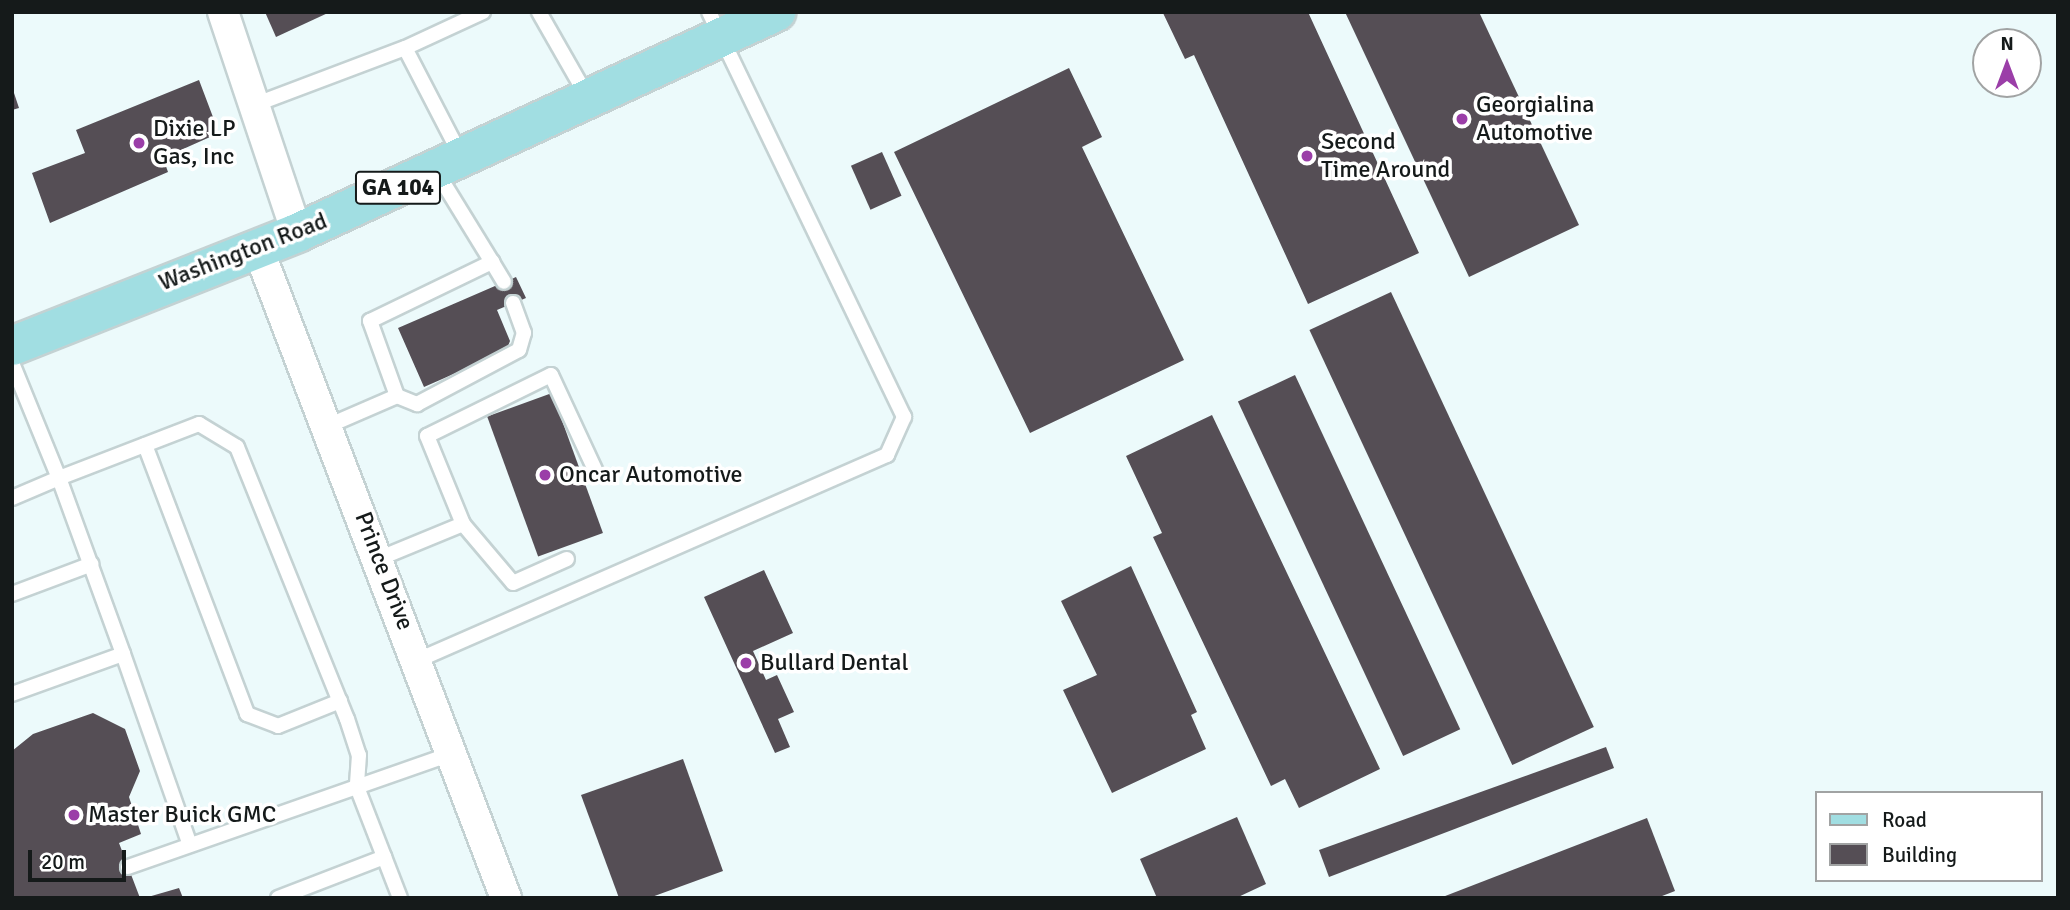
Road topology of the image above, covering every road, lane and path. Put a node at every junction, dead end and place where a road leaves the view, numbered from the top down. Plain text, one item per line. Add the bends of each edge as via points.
1 (223, 12) edge
2 (483, 12) edge
3 (540, 12) edge
4 (776, 12) edge
5 (716, 25) edge
6 (405, 48) junction
7 (590, 102) junction
8 (254, 105) junction
9 (449, 165) junction
10 (297, 233) junction
11 (257, 246) junction
12 (492, 262) junction
13 (504, 282) dead end
14 (513, 303) dead end
15 (12, 346) edge
16 (12, 363) edge
17 (397, 396) junction
18 (331, 425) junction
19 (145, 446) junction
20 (596, 472) dead end
21 (59, 478) junction
22 (12, 498) edge
23 (463, 524) junction
24 (377, 559) junction
25 (567, 559) dead end
26 (92, 564) junction
27 (12, 594) edge
28 (123, 654) junction
29 (418, 660) junction
30 (12, 694) edge
31 (340, 701) junction
32 (453, 753) junction
33 (357, 787) junction
34 (188, 842) junction
35 (384, 857) junction
36 (128, 867) dead end
37 (278, 898) edge
38 (400, 898) edge
39 (506, 898) edge

1 - 8 street
2 - 6 lane
3 - 7 lane
4 - 5 main road, Washington Road / GA 104
5 - 7 main road, Washington Road / GA 104
5 - 29 lane via 904,417 887,455
6 - 8 lane
6 - 9 lane
7 - 9 main road, Washington Road / GA 104
8 - 10 street
9 - 10 main road, Washington Road / GA 104
9 - 12 lane
10 - 11 main road, Washington Road / GA 104
11 - 15 main road, Washington Road / GA 104
11 - 18 street, Prince Drive
12 - 13 lane
12 - 17 lane via 370,321
14 - 17 lane via 524,333 519,351 417,404
16 - 21 lane
17 - 18 lane
18 - 24 street, Prince Drive
19 - 21 lane
19 - 31 lane via 199,424 237,447
19 - 31 lane via 247,714 258,723 278,726
20 - 23 lane via 551,375 427,436
21 - 22 lane
21 - 26 lane
23 - 24 lane
23 - 25 lane via 513,583
24 - 29 street, Prince Drive
26 - 27 lane
26 - 28 lane
28 - 30 lane
28 - 34 lane
29 - 32 street, Prince Drive
31 - 33 lane via 359,755
32 - 33 lane
32 - 39 street, Prince Drive
33 - 34 lane
33 - 35 lane
34 - 36 lane
35 - 37 lane
35 - 38 lane

